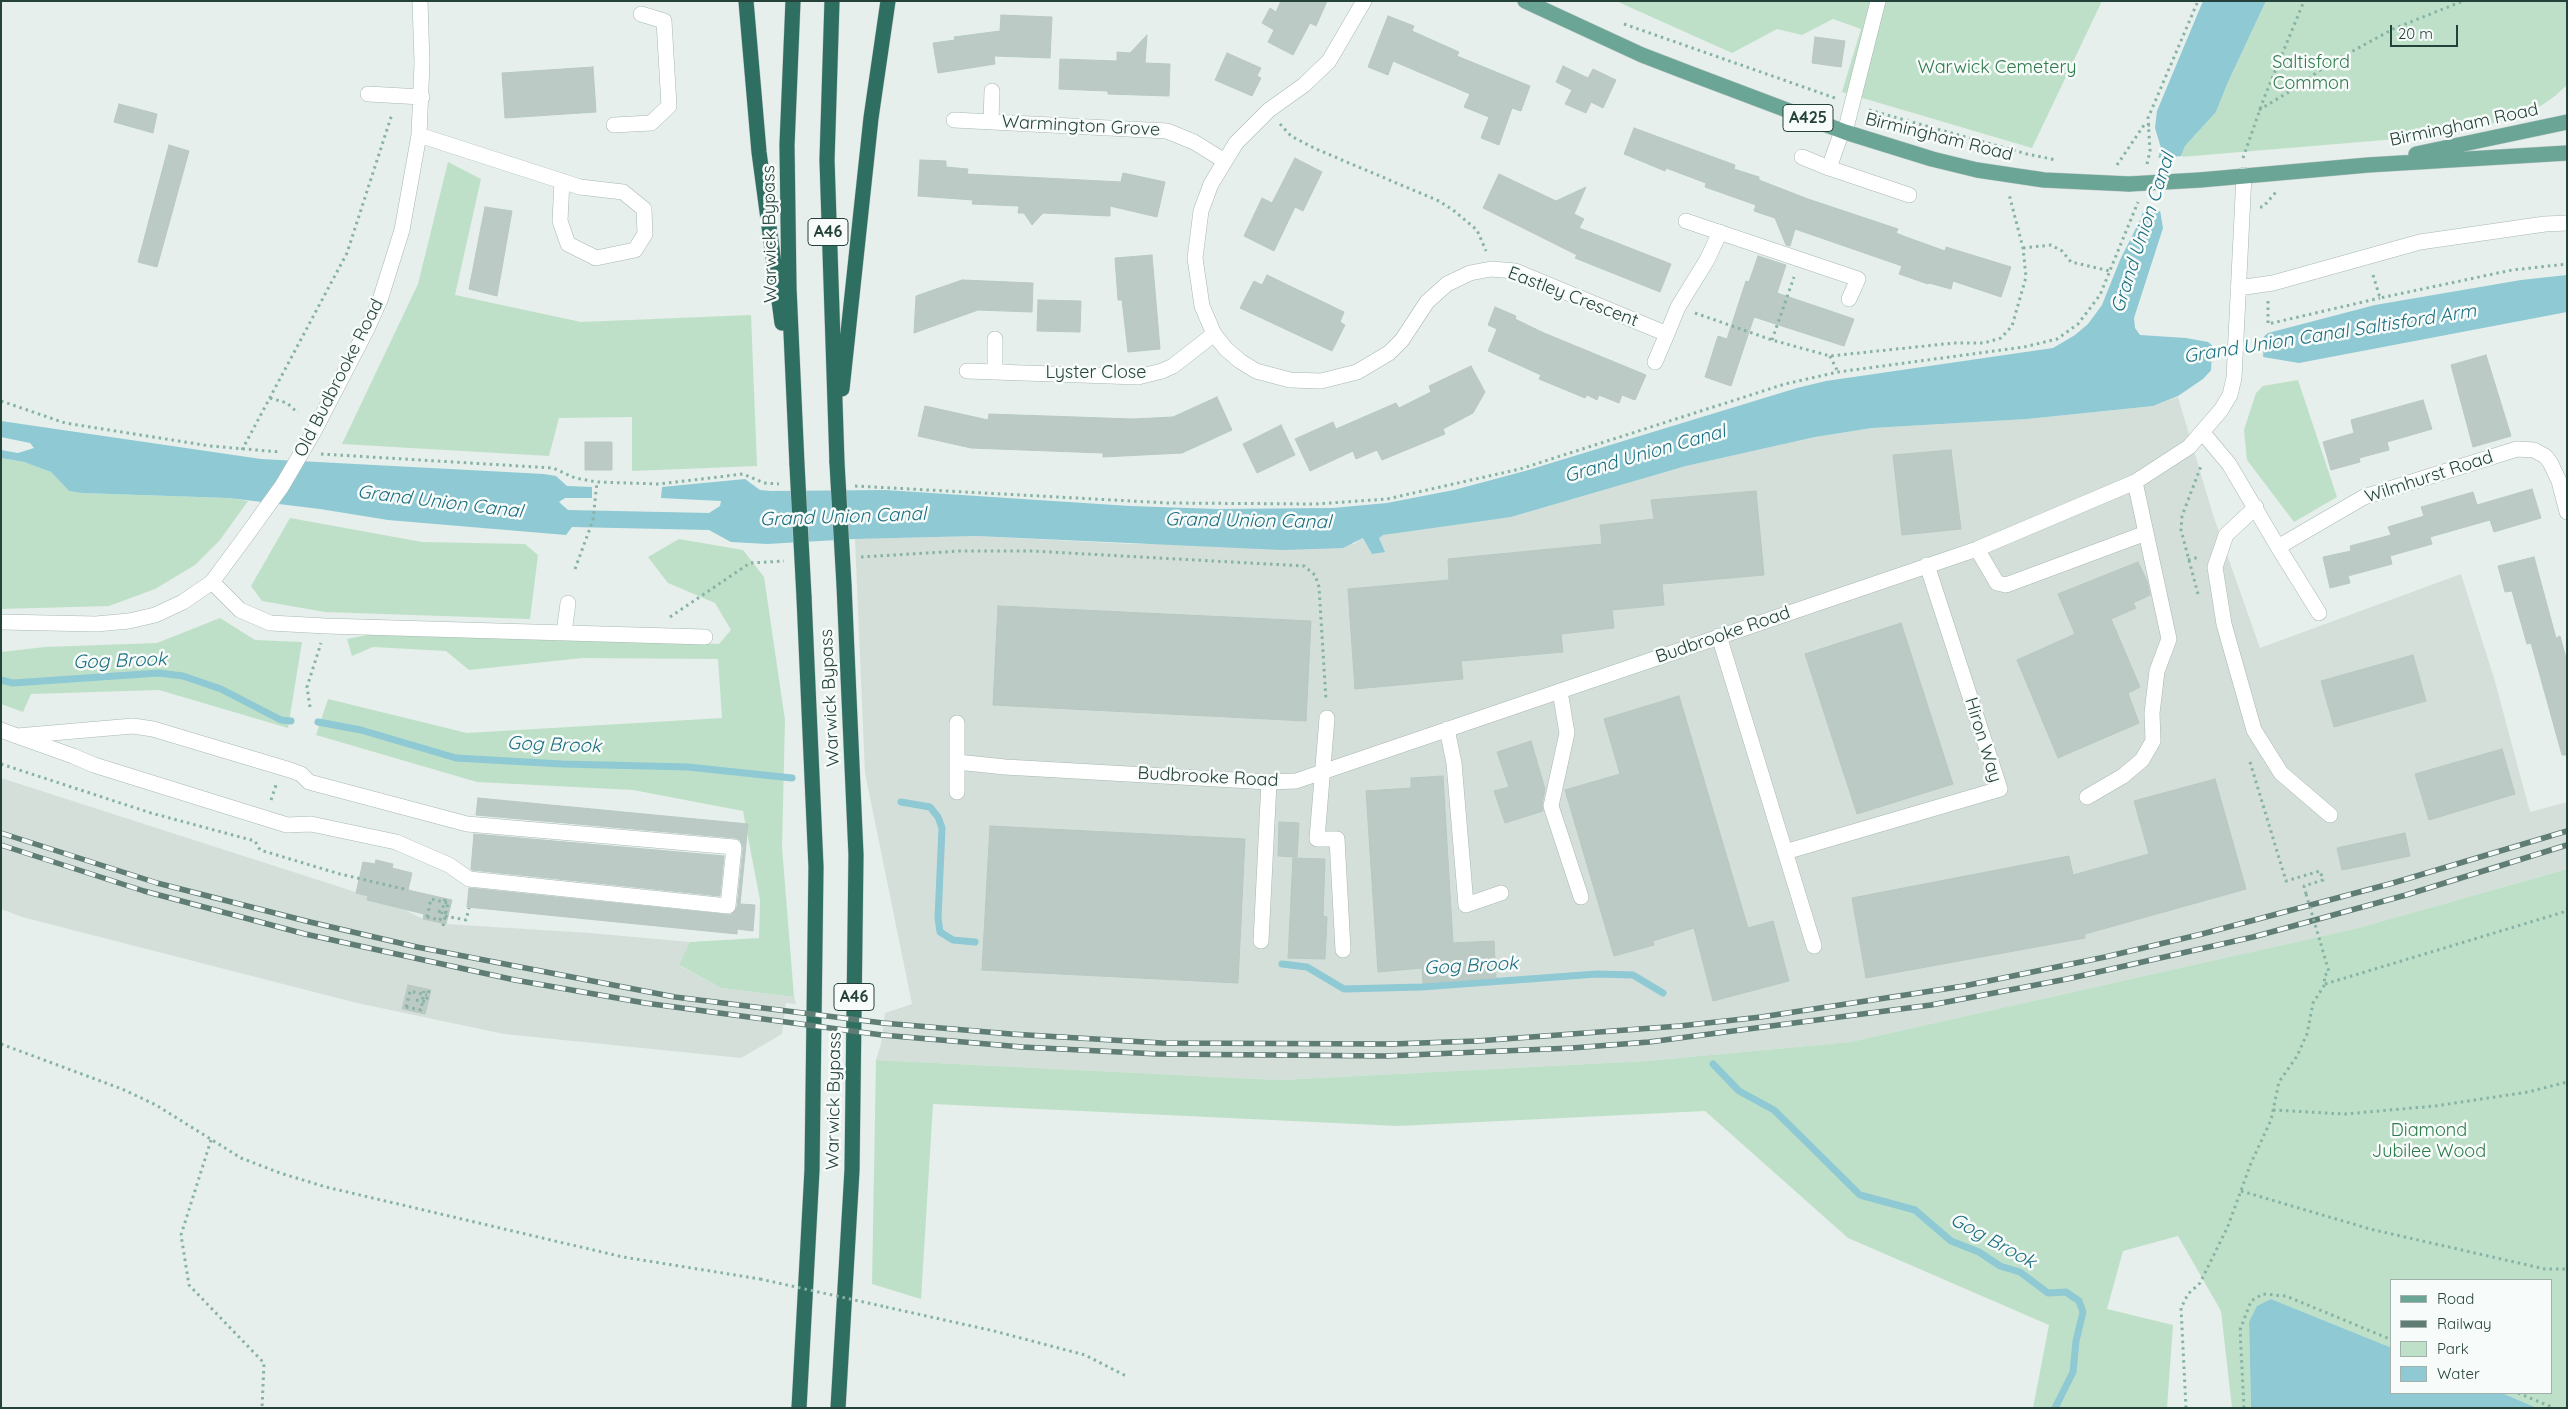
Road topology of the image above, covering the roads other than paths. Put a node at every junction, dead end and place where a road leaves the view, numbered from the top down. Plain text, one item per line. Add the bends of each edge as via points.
1 (420, 1) edge
2 (746, 1) edge
3 (793, 1) edge
4 (832, 1) edge
5 (888, 1) edge
6 (1364, 1) edge
7 (1525, 1) edge
8 (1878, 1) edge
9 (641, 14) dead end
10 (992, 91) dead end
11 (368, 94) dead end
12 (422, 97) junction
13 (954, 120) dead end
14 (991, 121) junction
15 (2567, 122) edge
16 (614, 125) dead end
17 (1843, 131) junction
18 (419, 135) junction
19 (2567, 152) edge
20 (1802, 157) dead end
21 (1223, 160) junction
22 (2368, 165) junction
23 (1829, 168) junction
24 (2244, 175) junction
25 (562, 181) junction
26 (1909, 194) dead end
27 (1686, 221) dead end
28 (2567, 223) edge
29 (1720, 232) junction
30 (2238, 288) junction
31 (1848, 300) dead end
32 (1214, 334) junction
33 (1667, 334) junction
34 (996, 339) dead end
35 (1656, 362) dead end
36 (967, 370) dead end
37 (995, 371) junction
38 (796, 428) junction
39 (2203, 433) junction
40 (836, 441) junction
41 (2135, 482) junction
42 (2256, 508) junction
43 (2567, 512) edge
44 (2146, 533) junction
45 (2278, 547) junction
46 (1976, 549) junction
47 (1927, 565) junction
48 (212, 582) junction
49 (568, 603) dead end
50 (2320, 613) dead end
51 (1, 622) edge
52 (564, 633) junction
53 (1719, 636) junction
54 (705, 637) dead end
55 (1560, 691) junction
56 (1327, 718) road end
57 (957, 723) dead end
58 (1447, 729) junction
59 (1, 730) edge
60 (69, 730) junction
61 (17, 736) junction
62 (73, 756) junction
63 (957, 762) junction
64 (1323, 771) junction
65 (1269, 782) junction
66 (957, 792) dead end
67 (2087, 797) dead end
68 (2330, 815) dead end
69 (1785, 852) junction
70 (1501, 893) dead end
71 (1581, 897) dead end
72 (1261, 941) dead end
73 (1814, 946) dead end
74 (1343, 950) dead end
75 (799, 1408) edge
76 (838, 1408) edge

1 - 12 street, Old Budbrooke Road
2 - 38 highway via 759,152
3 - 38 highway, Warwick Bypass / A46 via 787,155
4 - 40 highway, A46 via 827,160
5 - 40 highway via 871,118
6 - 21 street, Eastley Crescent via 1329,61 1304,85 1269,110
7 - 17 main road, Birmingham Road / A425 via 1642,55
8 - 17 street
9 - 16 street via 664,21 669,106 651,123
10 - 14 street, Warmington Grove
11 - 12 street
12 - 18 street, Old Budbrooke Road
13 - 14 street, Warmington Grove
14 - 21 street, Warmington Grove via 1167,131 1194,142
15 - 22 main road, Birmingham Road
17 - 23 street
17 - 24 main road, Birmingham Road / A425, bridge via 1977,170 2044,180 2134,189
18 - 25 street
18 - 48 street, Old Budbrooke Road, bridge via 405,216 380,300 367,329 282,486
19 - 22 main road, Birmingham Road
20 - 23 street
21 - 32 street, Eastley Crescent via 1201,211 1195,258 1200,298
22 - 24 main road, Birmingham Road
23 - 26 street
24 - 30 street, Budbrooke Road
25 - 25 street via 580,187 624,192 644,209 645,234 635,250 596,258 568,244 560,221
27 - 29 street
28 - 30 street via 2420,242 2273,283
29 - 31 street via 1858,279
29 - 33 street via 1678,307
30 - 39 street, Budbrooke Road via 2234,378 2230,395
32 - 33 street, Eastley Crescent via 1240,361 1274,377 1305,381 1338,378 1357,372 1389,353 1402,340 1427,302 1448,284 1470,273 1491,269 1515,271
32 - 37 street, Lyster Close via 1172,366 1138,377
33 - 35 street
34 - 37 street
36 - 37 street, Lyster Close
38 - 75 highway, Warwick Bypass / A46, bridge via 816,877 812,1170
39 - 41 street, Budbrooke Road via 2168,463
39 - 42 street via 2229,464
40 - 76 highway, Warwick Bypass / A46, bridge via 856,855 852,1170
41 - 44 street
41 - 46 street, Budbrooke Road
42 - 45 street
42 - 68 street via 2226,534 2214,567 2224,624 2254,730 2281,773
43 - 45 street, Wilmhurst Road via 2550,462 2534,450 2517,449 2364,497
44 - 46 street via 2006,585 1998,583
44 - 67 street via 2169,639 2157,671 2152,713 2153,741 2142,760 2123,776
45 - 50 street
46 - 47 street, Budbrooke Road
47 - 53 street, Budbrooke Road
47 - 69 street, Hiron Way via 2000,789
48 - 51 street, Old Budbrooke Road via 183,602 142,619 96,624
48 - 52 street via 233,605 248,615 270,622
49 - 52 street
52 - 54 street
53 - 55 street, Budbrooke Road
53 - 69 street
55 - 58 street, Budbrooke Road
55 - 71 street via 1567,734 1551,806
56 - 64 street
57 - 63 street
58 - 64 street, Budbrooke Road
58 - 70 street via 1454,763 1466,905
59 - 61 street
60 - 61 street
60 - 62 street
60 - 62 street via 133,726 154,729 290,770 309,782 467,824 734,847 728,906 469,879 449,866 396,842 311,824 287,825
61 - 62 street
63 - 65 street, Budbrooke Road
63 - 66 street
64 - 65 street, Budbrooke Road via 1296,781
64 - 74 street via 1317,839 1337,839
65 - 72 street
69 - 73 street

